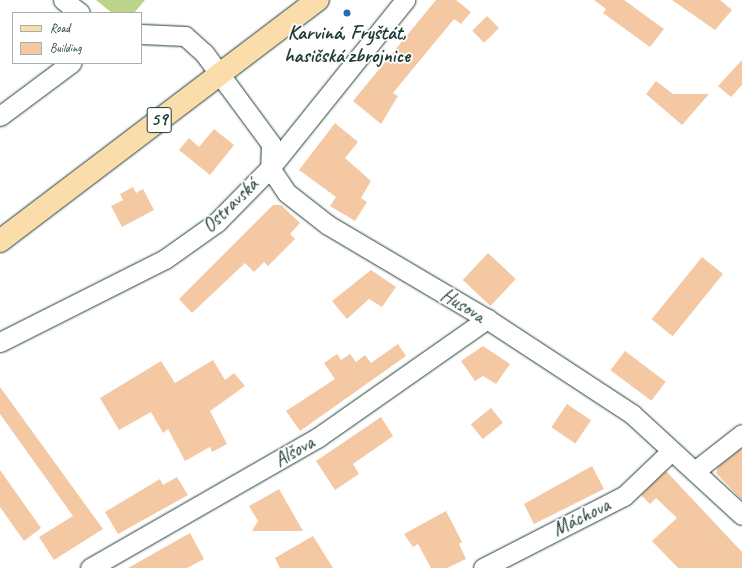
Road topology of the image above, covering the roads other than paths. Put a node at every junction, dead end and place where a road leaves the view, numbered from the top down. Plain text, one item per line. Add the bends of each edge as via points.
1 (63, 0) edge
2 (318, 0) edge
3 (405, 0) edge
4 (79, 12) edge
5 (142, 34) edge
6 (70, 64) edge
7 (220, 73) junction
8 (0, 116) edge
9 (270, 168) junction
10 (0, 241) edge
11 (487, 319) junction
12 (0, 342) edge
13 (742, 434) edge
14 (670, 452) junction
15 (696, 470) junction
16 (742, 515) edge
17 (90, 568) edge
18 (483, 568) edge

1 - 4 street
2 - 7 main road, 59
3 - 9 street, Ostravská
5 - 7 street via 185,36
6 - 8 street
7 - 9 street via 271,144
7 - 10 main road, 59
9 - 11 street, Husova via 287,193 328,225
9 - 12 street, Ostravská via 217,222 165,260
11 - 14 street, Husova via 632,414
11 - 17 street, Alšova via 317,438
13 - 15 street
14 - 15 street, Husova
14 - 18 street, Máchova via 624,496
15 - 16 street, Husova

